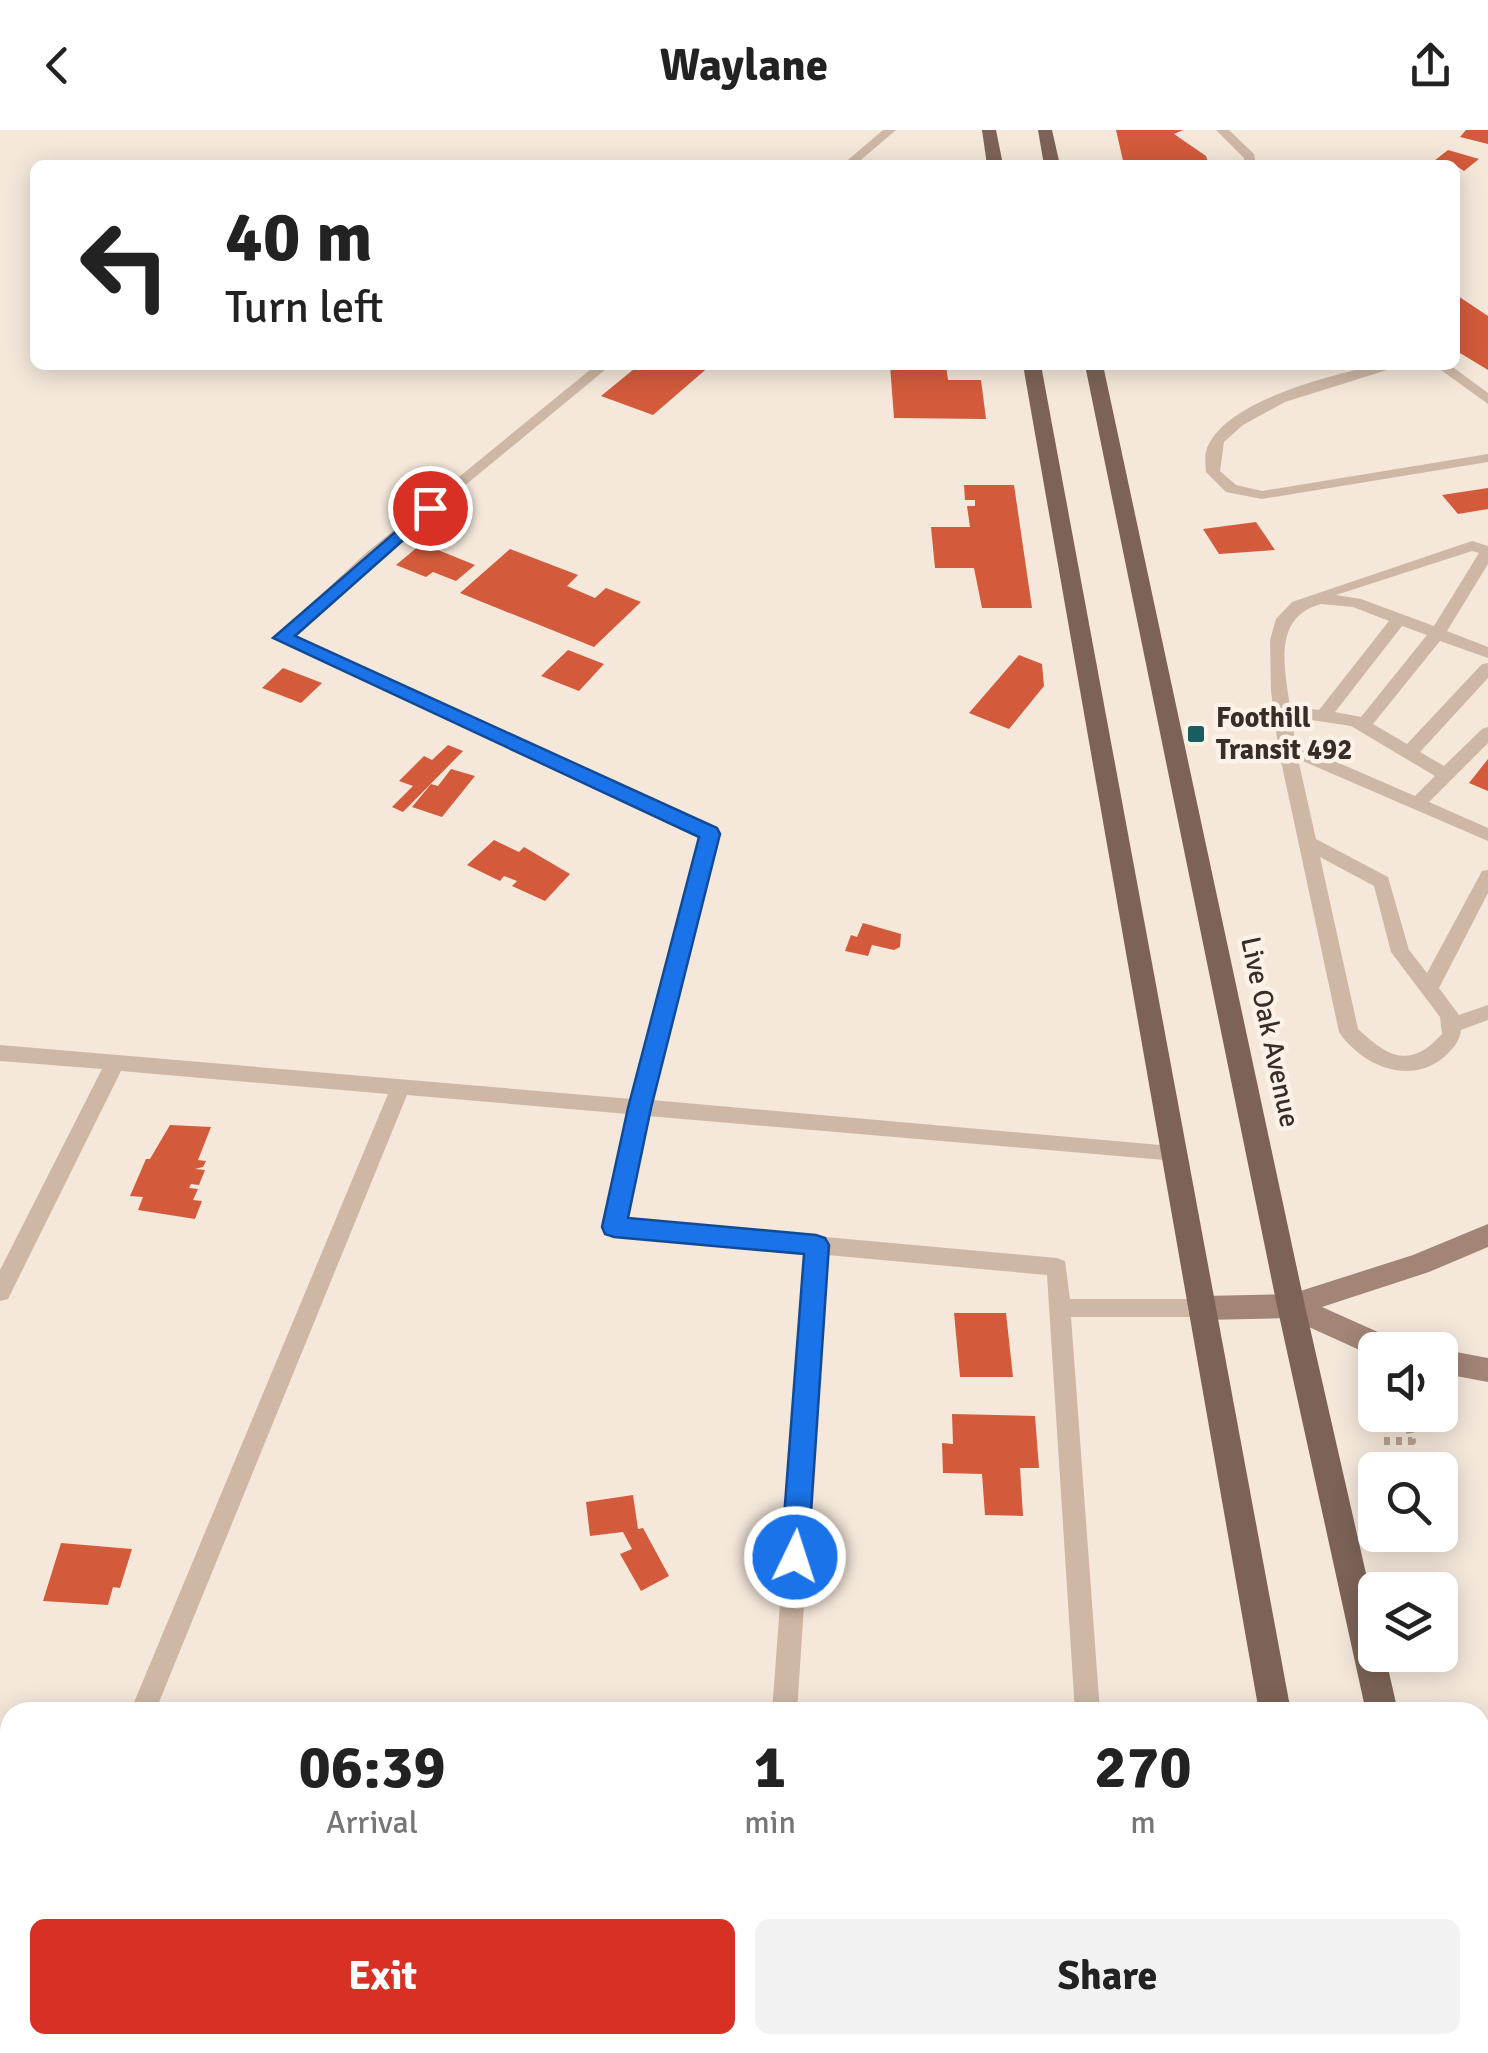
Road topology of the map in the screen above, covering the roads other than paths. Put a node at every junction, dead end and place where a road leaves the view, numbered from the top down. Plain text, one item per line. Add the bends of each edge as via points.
1 (890, 130) edge
2 (989, 130) edge
3 (1044, 130) edge
4 (1222, 130) edge
5 (854, 160) edge
6 (995, 160) edge
7 (1051, 160) edge
8 (1250, 160) edge
9 (598, 370) edge
10 (1033, 370) edge
11 (1095, 370) edge
12 (1370, 370) edge
13 (1447, 370) edge
14 (1488, 400) edge
15 (1488, 458) edge
16 (1488, 552) edge
17 (1314, 597) junction
18 (1399, 619) junction
19 (1437, 634) junction
20 (1488, 654) edge
21 (1488, 668) edge
22 (1284, 710) junction
23 (1322, 716) junction
24 (1362, 726) junction
25 (1488, 733) edge
26 (1286, 748) junction
27 (1409, 753) junction
28 (1446, 775) junction
29 (1417, 804) junction
30 (1488, 835) edge
31 (1307, 842) junction
32 (1488, 876) edge
33 (1429, 988) junction
34 (1488, 1012) edge
35 (1452, 1026) junction
36 (0, 1054) edge
37 (115, 1064) junction
38 (400, 1088) junction
39 (640, 1108) junction
40 (1176, 1153) junction
41 (1488, 1235) edge
42 (816, 1245) junction
43 (0, 1292) edge
44 (1292, 1306) junction
45 (1060, 1308) junction
46 (1204, 1308) junction
47 (1358, 1336) edge
48 (1458, 1364) edge
49 (1488, 1370) edge
50 (147, 1702) edge
51 (785, 1702) edge
52 (1087, 1702) edge
53 (1274, 1702) edge
54 (1380, 1702) edge

1 - 5 lane
2 - 6 main road
3 - 7 main road
4 - 8 lane
9 - 39 lane via 372,555 282,638 710,834
10 - 40 main road
11 - 44 main road, Live Oak Avenue
12 - 15 lane via 1275,402 1221,436 1212,453 1214,472 1231,489 1262,495
13 - 14 lane
16 - 17 lane via 1472,546
16 - 19 lane
17 - 18 lane via 1356,602
17 - 22 lane via 1292,606 1280,624
18 - 19 lane
18 - 23 lane
19 - 20 lane
19 - 24 lane
21 - 27 lane
22 - 23 lane
22 - 26 lane
23 - 24 lane
24 - 27 lane
25 - 28 lane
26 - 29 lane
26 - 31 lane
27 - 28 lane
28 - 29 lane
29 - 30 lane
31 - 33 lane via 1382,882 1400,952
31 - 35 lane via 1348,1032 1380,1058 1411,1065 1438,1054
32 - 33 lane
33 - 35 lane
34 - 35 lane
36 - 37 lane
37 - 38 lane
37 - 43 lane
38 - 39 lane
38 - 50 lane
39 - 40 lane
39 - 42 lane via 614,1227
40 - 46 main road
41 - 44 street
42 - 45 lane via 1057,1266
42 - 51 lane
44 - 46 street
44 - 47 street
44 - 54 main road, Live Oak Avenue
45 - 46 lane
45 - 52 lane
46 - 53 main road
48 - 49 street

